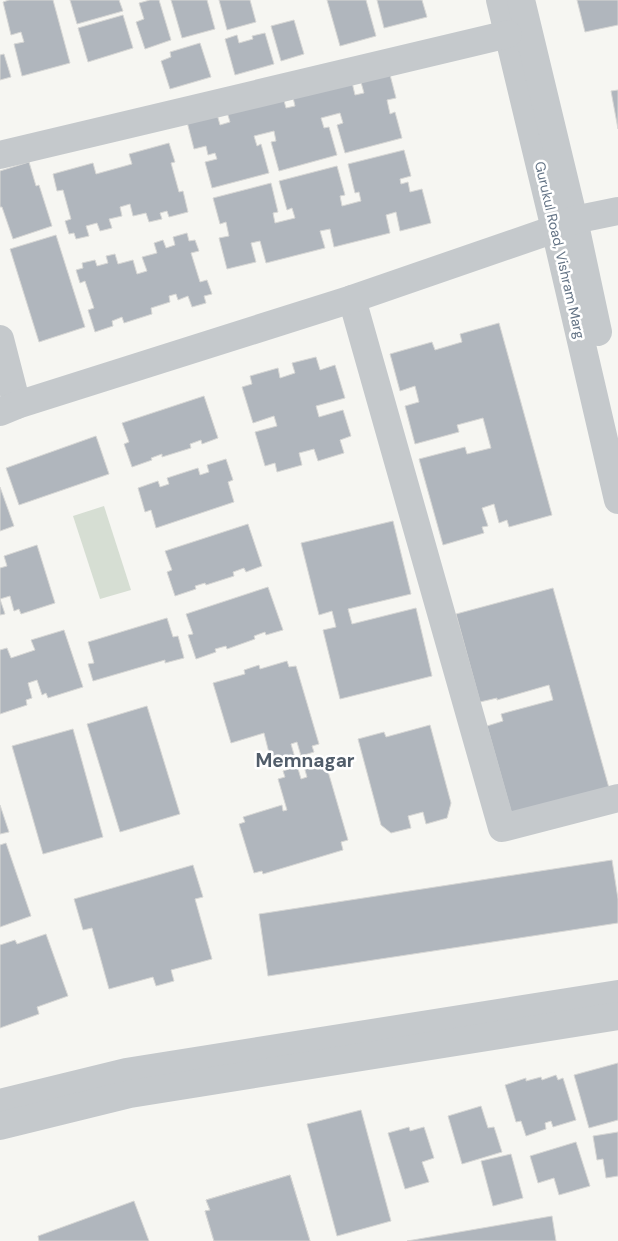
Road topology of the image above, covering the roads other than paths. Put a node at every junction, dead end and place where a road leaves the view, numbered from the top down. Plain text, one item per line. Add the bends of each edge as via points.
1 (500, 0) edge
2 (521, 0) edge
3 (508, 34) junction
4 (0, 155) edge
5 (618, 211) edge
6 (565, 224) junction
7 (352, 299) junction
8 (0, 339) edge
9 (9, 408) edge
10 (618, 421) edge
11 (618, 500) edge
12 (618, 798) edge
13 (618, 994) edge
14 (618, 1016) edge
15 (0, 1104) edge
16 (0, 1126) edge

1 - 3 street, Gurukul Road, Vishram Marg
2 - 6 street, Gurukul Road, Vishram Marg
3 - 4 street
3 - 6 street, Gurukul Road, Vishram Marg
5 - 6 street
6 - 7 street
6 - 10 street, Gurukul Road, Vishram Marg
6 - 11 street, Gurukul Road, Vishram Marg
7 - 9 street
7 - 12 street via 502,828
8 - 9 street
13 - 15 street via 126,1072
14 - 16 street via 130,1094

